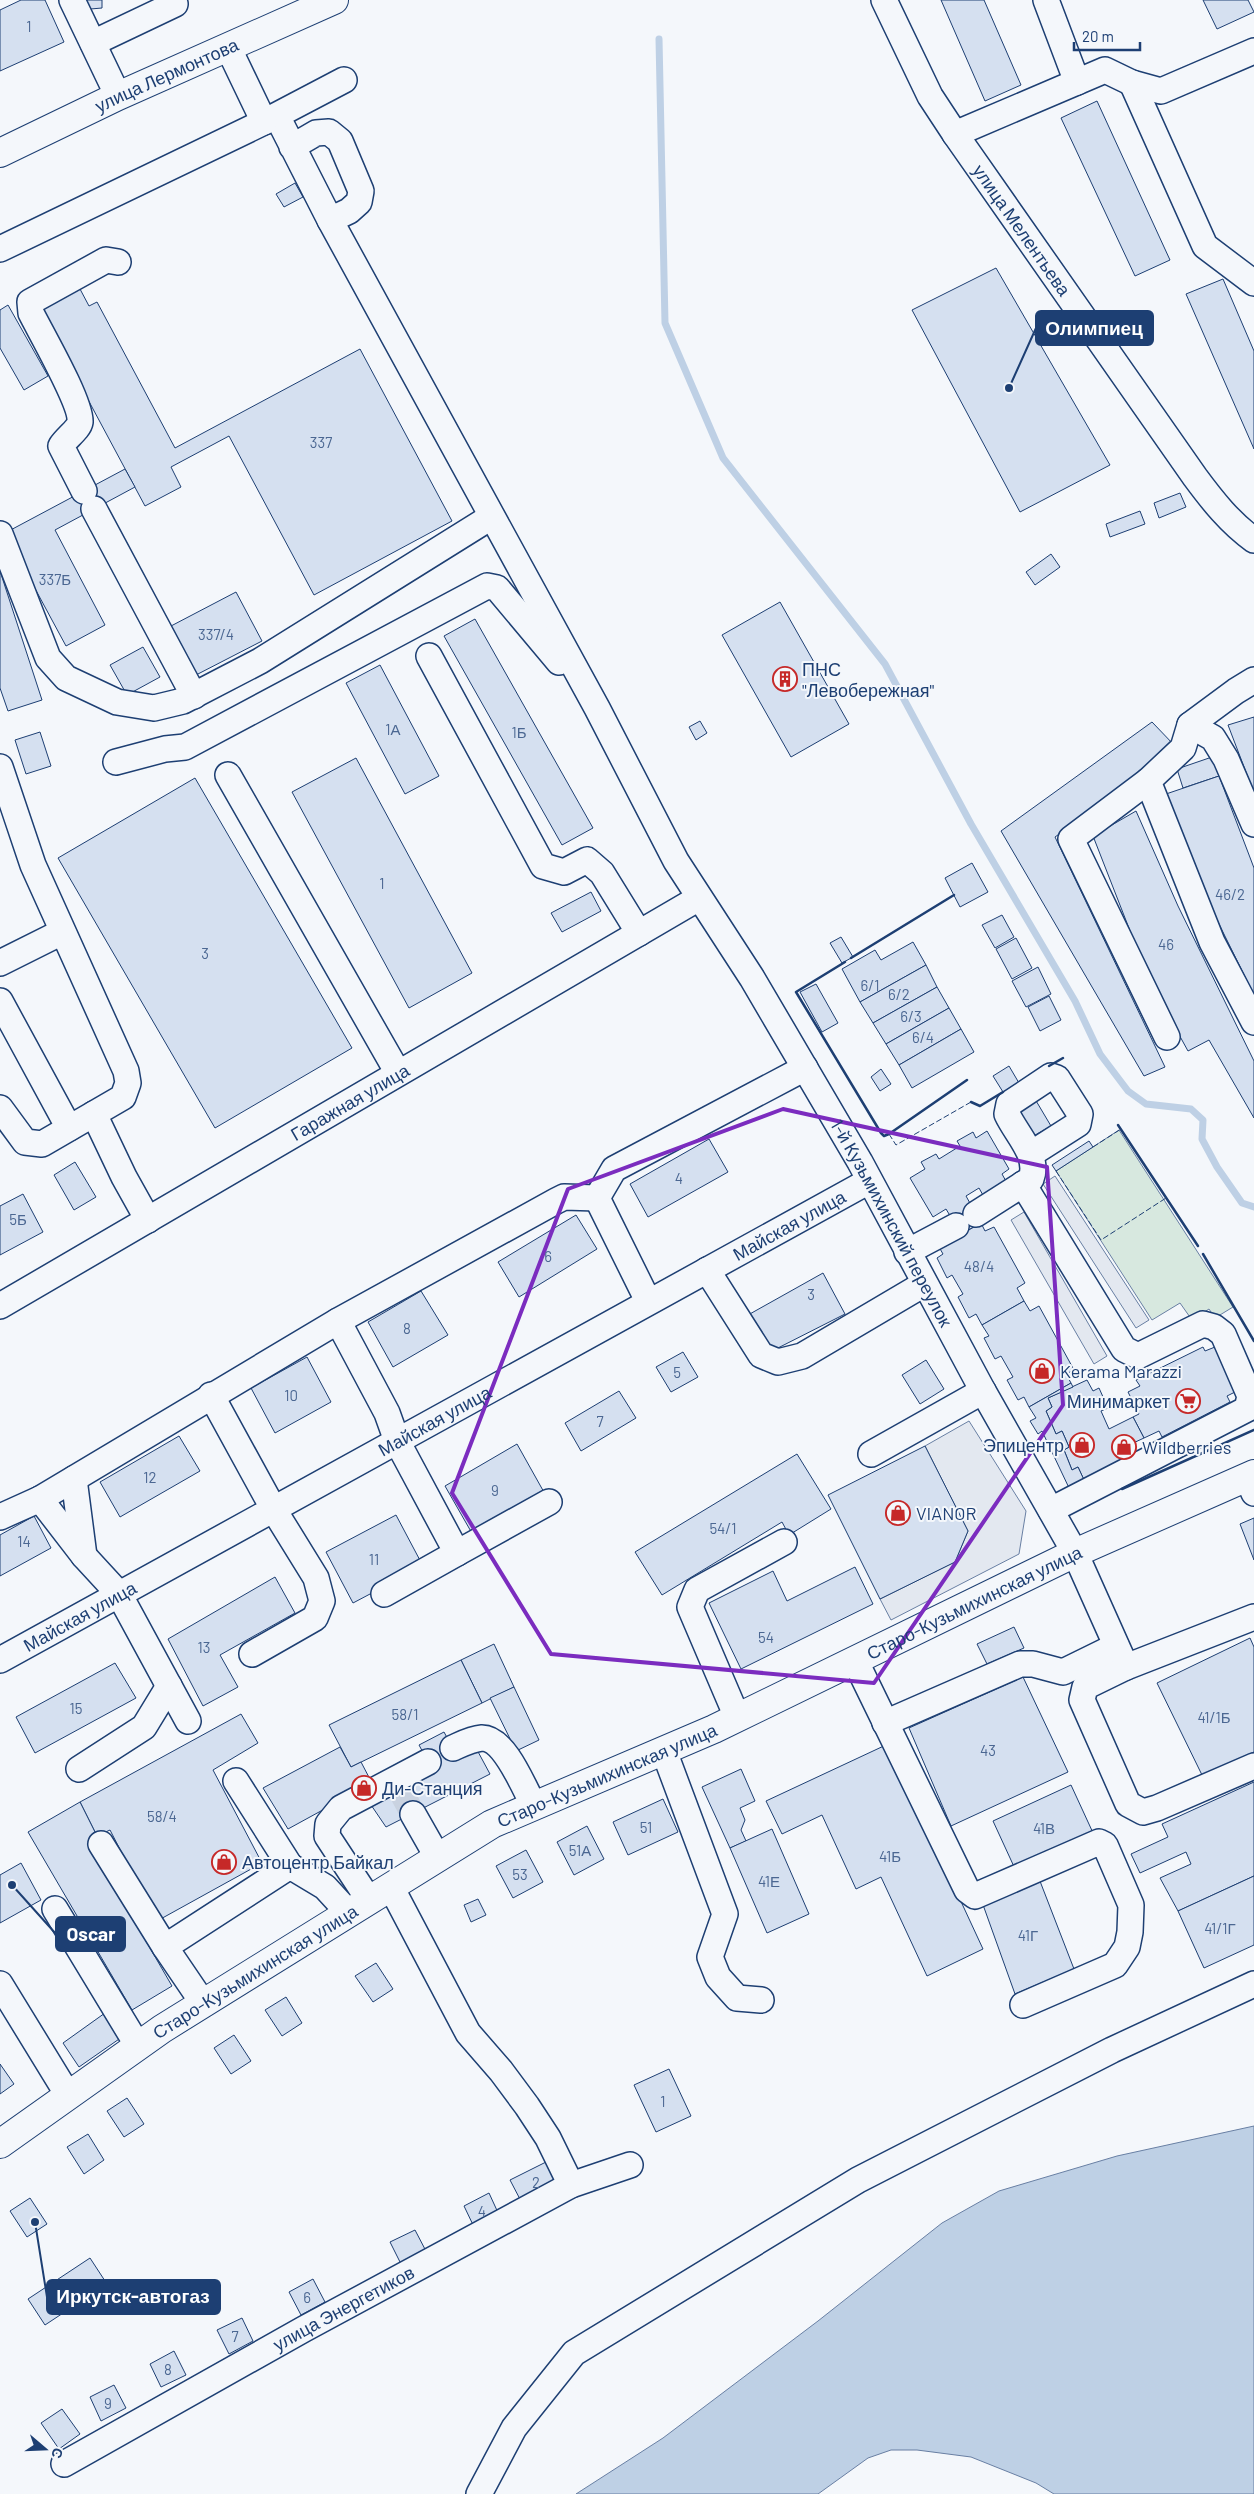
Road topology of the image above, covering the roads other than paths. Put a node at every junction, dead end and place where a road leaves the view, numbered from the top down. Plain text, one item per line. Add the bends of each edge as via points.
1 (72, 0) edge
2 (334, 0) edge
3 (884, 0) edge
4 (1046, 0) edge
5 (175, 4) dead end
6 (93, 43) junction
7 (228, 48) junction
8 (1254, 51) edge
9 (344, 80) dead end
10 (1077, 82) junction
11 (1132, 83) junction
12 (118, 96) junction
13 (270, 119) junction
14 (956, 134) junction
15 (292, 146) junction
16 (0, 153) edge
17 (330, 220) junction
18 (0, 249) edge
19 (118, 262) dead end
20 (1254, 282) edge
21 (491, 516) junction
22 (1250, 530) edge
23 (0, 534) edge
24 (429, 656) dead end
25 (1254, 680) edge
26 (194, 696) junction
27 (597, 708) junction
28 (1190, 725) junction
29 (116, 762) dead end
30 (0, 767) edge
31 (228, 775) dead end
32 (1148, 781) junction
33 (1254, 824) edge
34 (698, 898) junction
35 (62, 932) junction
36 (638, 933) junction
37 (0, 963) edge
38 (0, 1001) edge
39 (1254, 1022) edge
40 (1167, 1038) dead end
41 (804, 1068) junction
42 (398, 1073) junction
43 (0, 1108) edge
44 (94, 1114) junction
45 (69, 1128) junction
46 (1031, 1154) dead end
47 (869, 1181) junction
48 (1023, 1184) junction
49 (597, 1198) junction
50 (148, 1220) junction
51 (907, 1252) junction
52 (708, 1270) junction
53 (924, 1284) junction
54 (648, 1301) junction
55 (0, 1306) edge
56 (338, 1321) junction
57 (983, 1391) junction
58 (211, 1395) junction
59 (397, 1441) junction
60 (871, 1454) dead end
61 (74, 1479) junction
62 (1252, 1481) edge
63 (40, 1499) junction
64 (549, 1502) dead end
65 (274, 1510) junction
66 (1051, 1510) junction
67 (0, 1517) edge
68 (784, 1542) dead end
69 (457, 1553) junction
70 (1075, 1553) junction
71 (84, 1556) junction
72 (119, 1594) junction
73 (384, 1594) dead end
74 (1254, 1617) edge
75 (252, 1654) dead end
76 (1121, 1657) junction
77 (0, 1660) edge
78 (854, 1660) junction
79 (169, 1686) junction
80 (737, 1717) junction
81 (188, 1721) dead end
82 (885, 1723) junction
83 (453, 1748) dead end
84 (664, 1751) junction
85 (428, 1762) dead end
86 (1254, 1766) edge
87 (78, 1769) dead end
88 (236, 1781) dead end
89 (534, 1806) junction
90 (413, 1814) tunnel mouth
91 (100, 1844) dead end
92 (438, 1858) junction
93 (290, 1866) junction
94 (369, 1900) junction
95 (55, 1909) dead end
96 (165, 1947) junction
97 (0, 1984) edge
98 (1254, 1984) edge
99 (762, 2000) dead end
100 (203, 2003) junction
101 (1023, 2005) dead end
102 (138, 2046) junction
103 (68, 2096) junction
104 (0, 2144) edge
105 (630, 2165) dead end
106 (571, 2185) junction
107 (64, 2464) dead end
108 (479, 2494) edge

1 - 6 street
2 - 7 main road, улица Лермонтова
3 - 14 street, улица Мелентьева via 930,96
4 - 10 street
5 - 6 street
6 - 12 street
7 - 12 main road, улица Лермонтова
7 - 13 street
8 - 11 street via 1161,91
9 - 13 street
10 - 11 street via 1105,70
10 - 14 street
11 - 20 street via 1204,246
12 - 16 main road, улица Лермонтова
13 - 15 street
13 - 18 street
14 - 22 street, улица Мелентьева via 1195,477 1216,504
15 - 17 street
15 - 17 street via 316,133 329,132 340,141 361,191 359,202
17 - 21 street
19 - 26 street via 106,260 30,302 31,313 75,401 80,421 61,446
21 - 26 street via 260,662
21 - 27 street
23 - 26 street via 48,658 66,678 117,702 154,708
24 - 36 street via 542,866 564,872 588,860 602,873
25 - 28 street
27 - 29 street via 497,588 487,586 185,747 165,748
27 - 34 street, 1-й Кузьмихинский переулок
28 - 32 street via 1183,748
28 - 33 street via 1213,738 1226,759
30 - 35 street via 33,865
31 - 42 street
32 - 39 street via 1212,942
32 - 40 street via 1072,839
34 - 36 street, Гаражная улица
34 - 41 street, 1-й Кузьмихинский переулок via 752,978
35 - 37 street
35 - 44 street via 126,1071 128,1083 123,1097
36 - 42 street, Гаражная улица
38 - 45 street
41 - 47 street, 1-й Кузьмихинский переулок
41 - 49 street via 614,1169
42 - 50 street, Гаражная улица
43 - 45 street via 25,1142 42,1144
44 - 45 street
44 - 50 street
46 - 48 street via 1034,1170 1031,1179
47 - 51 street, 1-й Кузьмихинский переулок
47 - 52 street, Майская улица
48 - 51 street
48 - 66 street via 1124,1349 1138,1356 1203,1324 1214,1327 1223,1334 1250,1396 1247,1409
49 - 54 street
49 - 56 street via 564,1197
50 - 55 street, Гаражная улица
51 - 53 street, 1-й Кузьмихинский переулок
52 - 53 street via 761,1355 778,1362 802,1356
52 - 54 street, Майская улица
53 - 57 street, 1-й Кузьмихинский переулок
54 - 59 street, Майская улица
56 - 58 street
56 - 59 street via 387,1413
57 - 60 street
57 - 66 street, 1-й Кузьмихинский переулок
58 - 61 street
58 - 65 street
59 - 65 street, Майская улица
59 - 69 street
61 - 63 street
61 - 71 street
62 - 70 main road, Старо-Кузьмихинская улица
63 - 67 street
63 - 71 street
64 - 69 street
65 - 72 street, Майская улица
65 - 75 street via 316,1578 322,1600 315,1618
66 - 70 street, 1-й Кузьмихинский переулок
68 - 80 street via 697,1590 690,1607
69 - 73 street
70 - 76 street, 1-й Кузьмихинский переулок
70 - 78 main road, Старо-Кузьмихинская улица
71 - 72 street
72 - 77 street, Майская улица
72 - 79 street
74 - 76 street
76 - 82 street via 1063,1672 1020,1664
76 - 86 street via 1085,1687 1082,1700 1128,1804 1143,1812
78 - 80 main road, Старо-Кузьмихинская улица
78 - 82 street
79 - 81 street
79 - 87 street via 144,1727
80 - 84 main road, Старо-Кузьмихинская улица
82 - 101 street via 967,1890 975,1896 1099,1842 1105,1845 1131,1905 1127,1947 1115,1965
83 - 89 street via 469,1740 483,1738 494,1741 503,1750
84 - 89 main road, Старо-Кузьмихинская улица
84 - 99 street via 725,1914 710,1957 718,1977 737,1998
85 - 94 street via 396,1783 341,1808 328,1824 327,1836
88 - 93 street
89 - 92 main road, Старо-Кузьмихинская улица via 492,1824
90 - 92 street
91 - 96 street
92 - 94 main road, Старо-Кузьмихинская улица
93 - 94 street via 325,1887
93 - 96 street
94 - 100 main road, Старо-Кузьмихинская улица
94 - 106 street via 527,2106 548,2138
95 - 102 street
96 - 100 street
97 - 103 street
98 - 108 street via 1112,2050 858,2180 574,2353 514,2428
100 - 102 main road, Старо-Кузьмихинская улица
102 - 103 main road, Старо-Кузьмихинская улица
103 - 104 main road, Старо-Кузьмихинская улица
105 - 106 street, улица Энергетиков
106 - 107 street, улица Энергетиков via 304,2329

